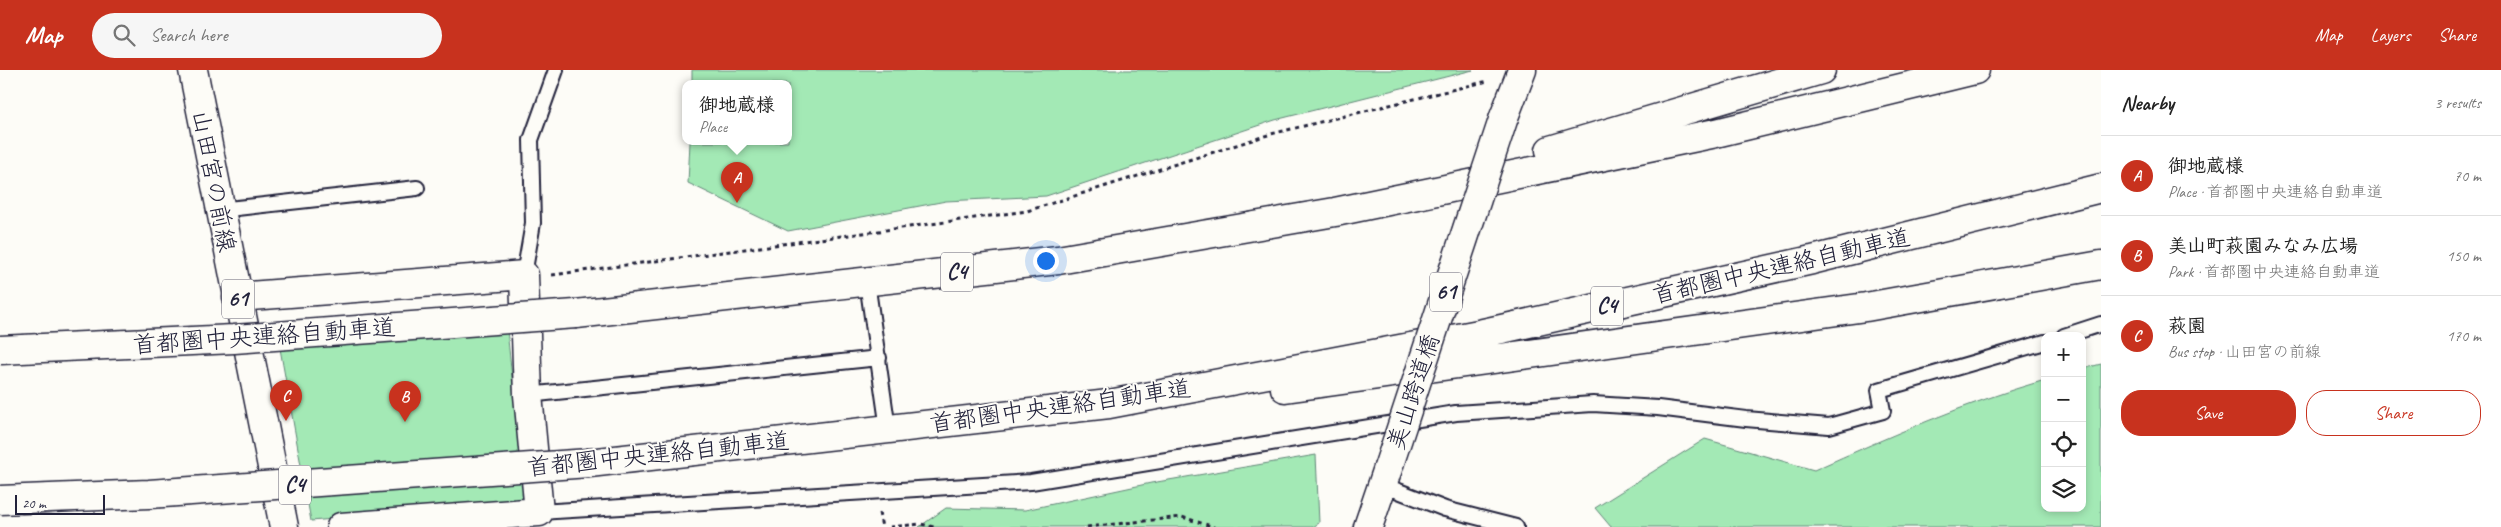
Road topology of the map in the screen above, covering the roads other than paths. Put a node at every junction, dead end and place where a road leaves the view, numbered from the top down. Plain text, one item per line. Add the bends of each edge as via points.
1 (193, 70) edge
2 (556, 70) edge
3 (1821, 70) edge
4 (1975, 70) edge
5 (1521, 74) edge
6 (418, 188) dead end
7 (2101, 188) edge
8 (219, 210) junction
9 (1335, 212) junction
10 (2101, 265) edge
11 (524, 275) junction
12 (867, 282) junction
13 (237, 297) junction
14 (2101, 324) edge
15 (2076, 332) edge
16 (2041, 343) edge
17 (0, 350) edge
18 (879, 358) junction
19 (528, 395) junction
20 (1109, 404) junction
21 (888, 429) junction
22 (1386, 477) junction
23 (0, 500) edge
24 (539, 512) junction
25 (284, 527) edge
26 (341, 527) edge
27 (1368, 527) edge
28 (1516, 527) edge

1 - 8 main road, 山田宮の前線 / 61
2 - 11 lane via 531,140 533,223
3 - 9 main road
4 - 9 main road, 首都圏中央連絡自動車道 / C4 via 1716,133
5 - 22 main road, 美山跨道橋 / 61, bridge
6 - 8 lane
7 - 20 main road, 首都圏中央連絡自動車道 / C4 via 1812,260 1489,332
8 - 13 main road, 山田宮の前線 / 61
9 - 12 main road, 首都圏中央連絡自動車道 / C4 via 1058,260
10 - 20 main road via 1856,309 1227,397
11 - 13 main road
11 - 19 main road
12 - 17 main road, 首都圏中央連絡自動車道 / C4, bridge via 576,314 224,340
12 - 18 lane
13 - 25 main road, 山田宮の前線 / 61
14 - 15 lane
16 - 24 lane via 1879,390 1884,410 1829,426 1593,404 1496,410 1456,413 1031,482
18 - 19 lane
18 - 21 lane
19 - 24 main road
20 - 21 main road, 首都圏中央連絡自動車道 / C4
21 - 23 main road, 首都圏中央連絡自動車道 / C4, bridge via 589,463 149,494
22 - 27 main road, 61
22 - 28 lane via 1445,508
24 - 26 main road

